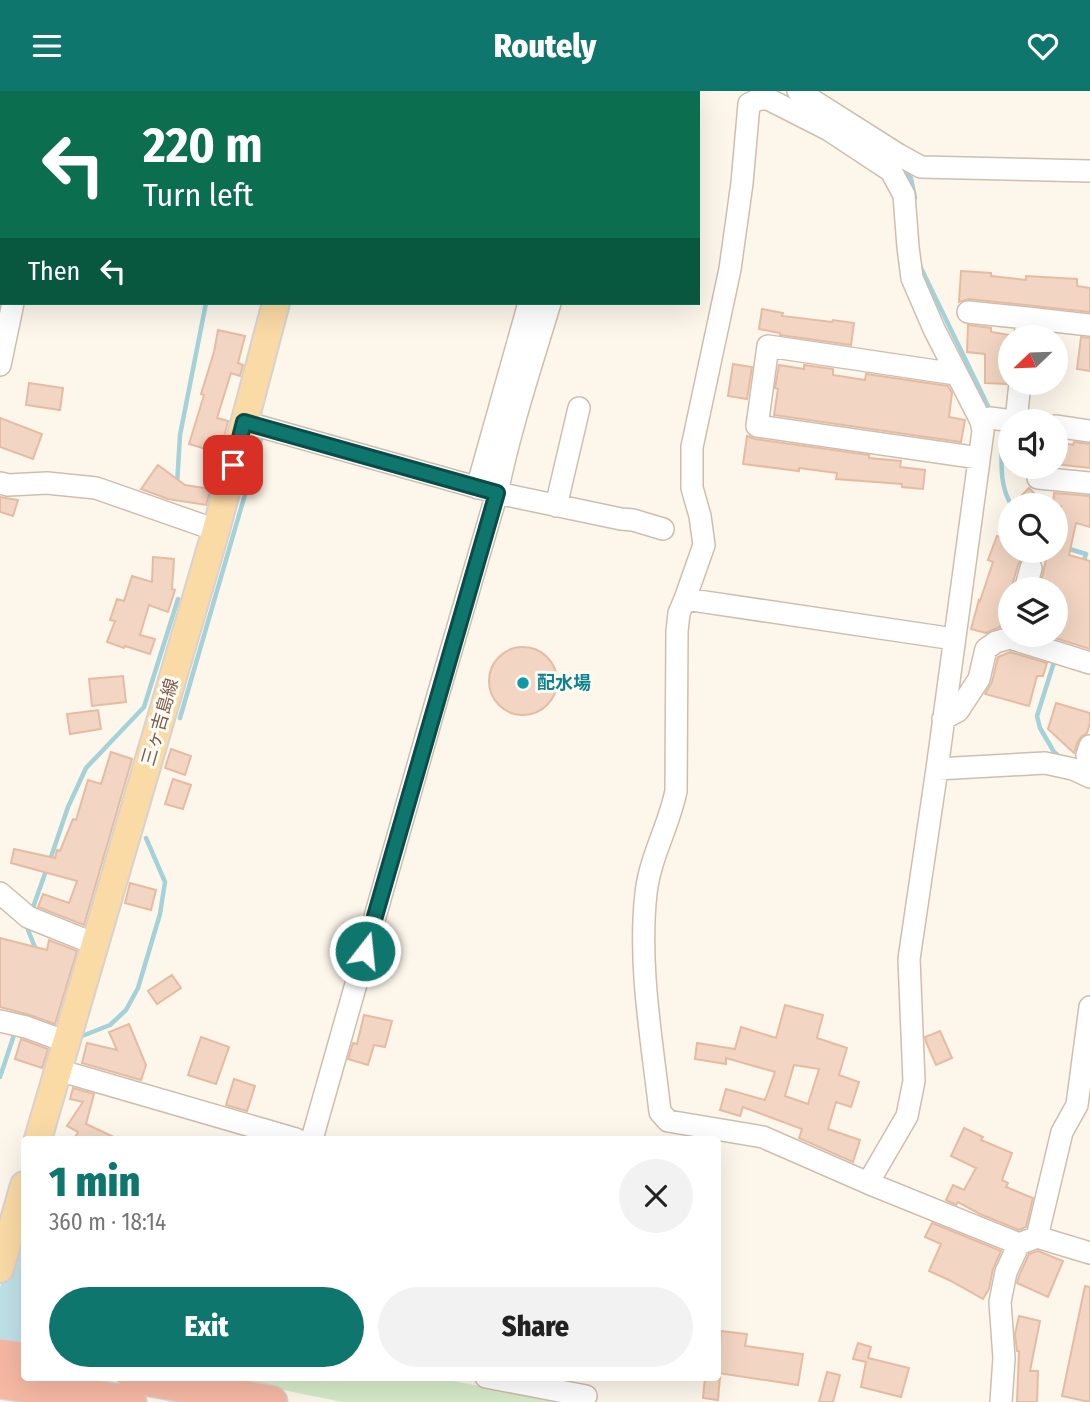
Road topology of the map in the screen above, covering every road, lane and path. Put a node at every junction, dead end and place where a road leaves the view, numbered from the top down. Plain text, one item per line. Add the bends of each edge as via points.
1 (798, 91) edge
2 (895, 163) junction
3 (1090, 171) edge
4 (13, 305) edge
5 (275, 305) edge
6 (528, 305) edge
7 (549, 305) edge
8 (968, 313) dead end
9 (1014, 325) edge
10 (1090, 325) edge
11 (1068, 326) edge
12 (0, 365) edge
13 (956, 374) junction
14 (579, 408) dead end
15 (998, 419) edge
16 (981, 421) junction
17 (244, 422) junction
18 (1068, 428) edge
19 (1090, 431) edge
20 (979, 458) junction
21 (1048, 479) edge
22 (0, 483) edge
23 (1090, 483) edge
24 (487, 491) junction
25 (556, 506) junction
26 (663, 529) dead end
27 (216, 530) junction
28 (1031, 568) dead end
29 (1029, 577) edge
30 (685, 599) junction
31 (954, 639) junction
32 (998, 641) edge
33 (1039, 647) edge
34 (1090, 663) edge
35 (943, 719) junction
36 (1090, 746) edge
37 (1090, 756) edge
38 (937, 769) junction
39 (1090, 777) edge
40 (0, 893) edge
41 (95, 944) junction
42 (1090, 1007) edge
43 (0, 1021) edge
44 (66, 1042) junction
45 (58, 1070) junction
46 (39, 1136) edge
47 (286, 1136) edge
48 (313, 1136) edge
49 (868, 1183) junction
50 (21, 1196) edge
51 (1028, 1241) junction
52 (1090, 1253) edge
53 (0, 1269) edge
54 (0, 1356) edge
55 (18, 1376) edge
56 (40, 1381) edge
57 (156, 1381) edge
58 (513, 1381) edge
59 (586, 1392) edge
60 (130, 1402) edge
61 (271, 1402) edge
62 (1001, 1402) edge

1 - 2 street
2 - 3 street
2 - 13 street via 904,195 912,278
2 - 30 street via 768,99 749,104 730,269 692,447 692,488 704,545
4 - 12 street
5 - 17 main road, 三ヶ吉島線
6 - 24 street
7 - 24 street via 506,453
8 - 9 street
10 - 11 street
13 - 16 street
13 - 20 street via 768,346 757,426
14 - 25 street
15 - 16 street
16 - 20 street
17 - 24 street
17 - 27 main road, 三ヶ吉島線
18 - 19 street
20 - 31 street
21 - 23 street
22 - 27 street via 96,488
24 - 25 street
24 - 48 street via 434,709
25 - 26 street
27 - 41 main road, 三ヶ吉島線
28 - 29 street
30 - 31 street
30 - 49 street via 677,631 676,791 646,893 643,969 660,1112 668,1121 763,1137
31 - 35 street
32 - 35 street via 986,649 979,680 958,711
33 - 34 street
35 - 38 street
36 - 37 street
38 - 39 street via 1045,763
38 - 49 street via 909,959 914,1081 907,1116
40 - 41 street via 28,917
41 - 44 main road, 三ヶ吉島線
42 - 51 street via 1077,1105 1062,1132
43 - 44 street
44 - 45 main road, 三ヶ吉島線
45 - 46 main road, 三ヶ吉島線
45 - 47 street
49 - 51 street
50 - 53 main road
51 - 52 street
51 - 62 street via 1006,1272 1000,1302
54 - 55 highway
56 - 60 highway
57 - 61 highway
58 - 59 street

